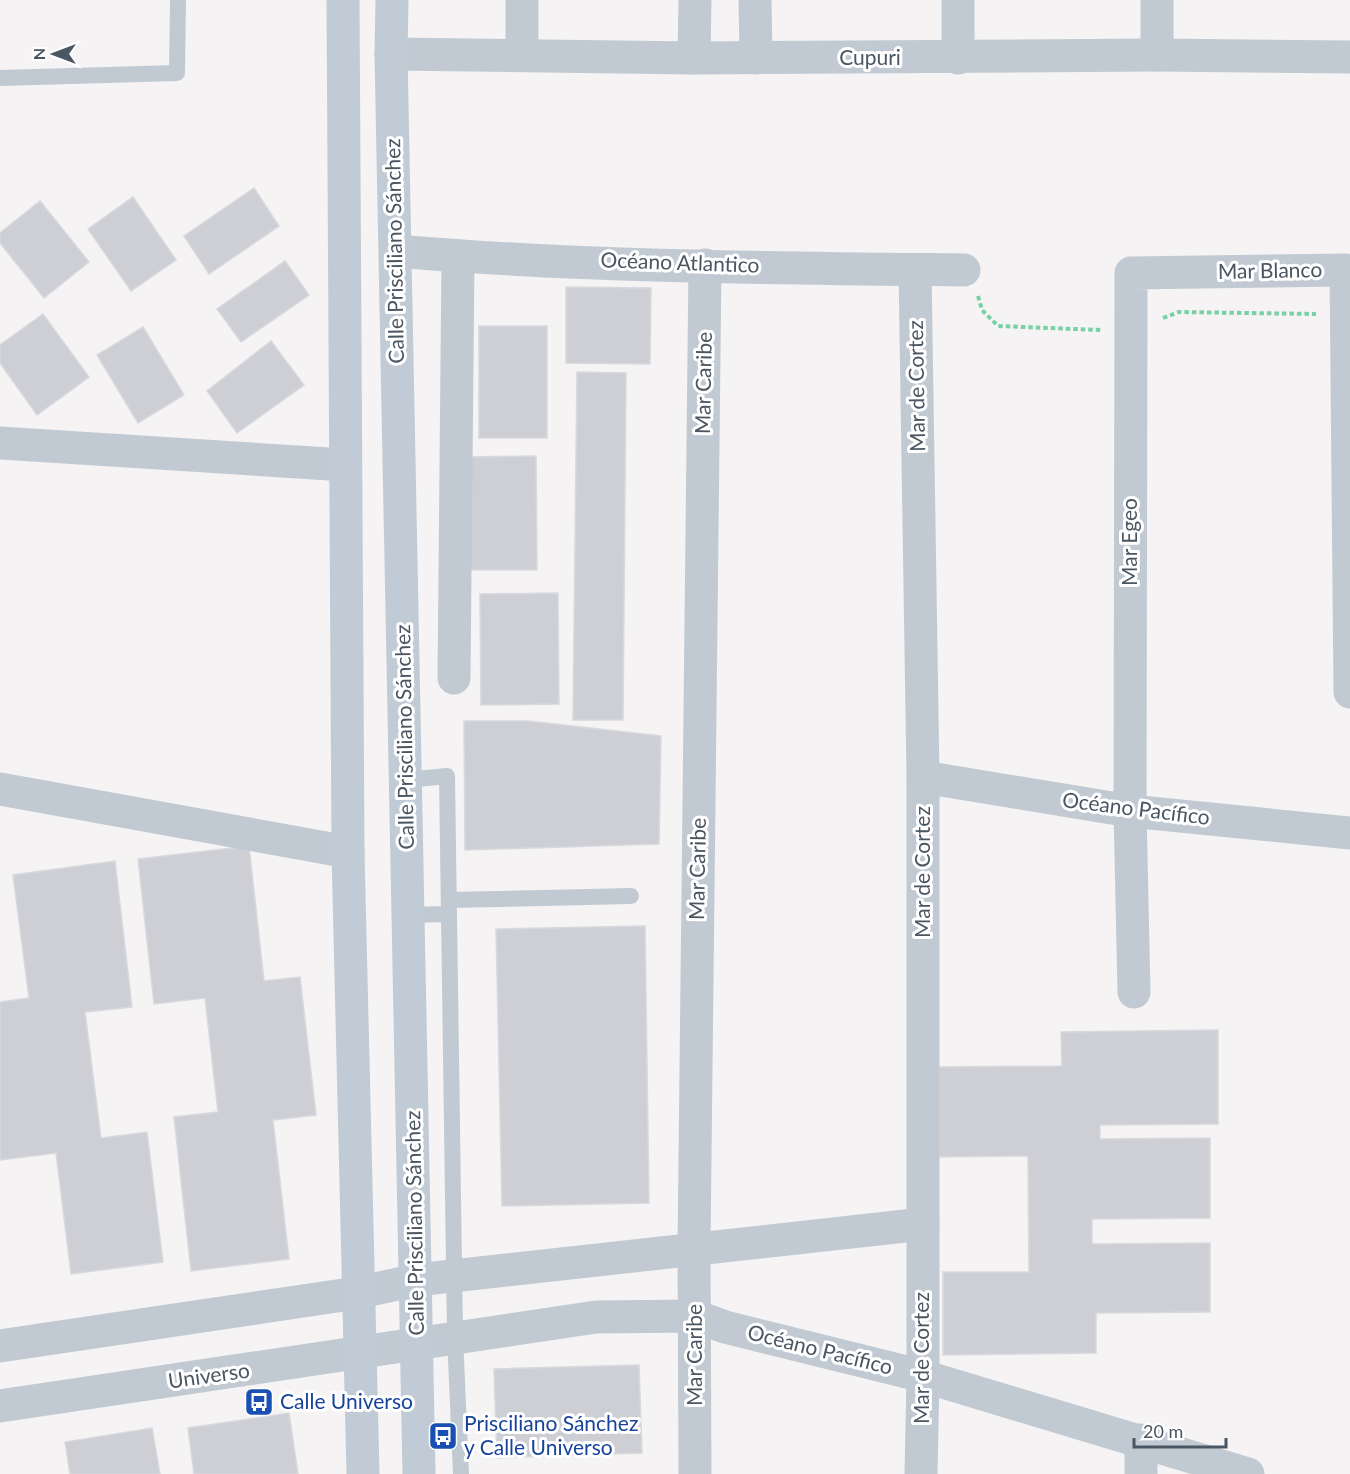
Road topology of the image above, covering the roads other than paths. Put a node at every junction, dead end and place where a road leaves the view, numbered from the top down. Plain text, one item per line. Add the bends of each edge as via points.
1 (178, 0) edge
2 (343, 0) edge
3 (392, 0) edge
4 (522, 0) edge
5 (694, 0) edge
6 (755, 0) edge
7 (958, 0) edge
8 (1157, 0) edge
9 (391, 54) junction
10 (522, 54) junction
11 (1158, 55) junction
12 (1350, 57) edge
13 (694, 58) junction
14 (756, 58) junction
15 (958, 58) junction
16 (0, 78) edge
17 (396, 251) junction
18 (458, 256) junction
19 (705, 265) junction
20 (915, 270) junction
21 (964, 270) dead end
22 (1131, 273) joint
23 (0, 443) edge
24 (345, 465) junction
25 (454, 678) dead end
26 (1350, 692) edge
27 (923, 777) junction
28 (406, 780) junction
29 (0, 789) edge
30 (1130, 811) junction
31 (1350, 833) edge
32 (348, 852) junction
33 (631, 896) dead end
34 (449, 907) junction
35 (408, 915) junction
36 (1134, 992) dead end
37 (922, 1224) junction
38 (694, 1248) junction
39 (455, 1275) junction
40 (416, 1280) junction
41 (357, 1293) junction
42 (695, 1316) junction
43 (455, 1336) junction
44 (417, 1342) junction
45 (0, 1347) edge
46 (361, 1354) junction
47 (923, 1376) junction
48 (0, 1406) edge
49 (1141, 1440) junction
50 (363, 1474) edge
51 (419, 1474) edge
52 (461, 1474) edge
53 (695, 1474) edge
54 (921, 1474) edge
55 (1141, 1474) edge
56 (1248, 1474) edge

1 - 16 lane via 177,73
2 - 24 main road
3 - 9 main road, Calle Prisciliano Sánchez
4 - 10 street
5 - 13 street
6 - 14 street
7 - 15 street
8 - 11 street
9 - 10 street, Cupuri
9 - 17 main road, Calle Prisciliano Sánchez
10 - 13 street, Cupuri
11 - 12 street, Cupuri
11 - 15 street, Cupuri
13 - 14 street, Cupuri
14 - 15 street, Cupuri
17 - 18 street, Océano Atlantico
17 - 28 main road, Calle Prisciliano Sánchez
18 - 19 street, Océano Atlantico
18 - 25 street
19 - 20 street, Océano Atlantico
19 - 38 street, Mar Caribe
20 - 21 street, Océano Atlantico
20 - 27 street, Mar de Cortez
22 - 26 street, Mar Blanco via 1346,270
22 - 30 street, Mar Egeo
23 - 24 street
24 - 32 main road
27 - 30 street, Océano Pacífico
27 - 37 street, Mar de Cortez
28 - 34 lane via 447,776
28 - 35 main road, Calle Prisciliano Sánchez
29 - 32 street
30 - 31 street, Océano Pacífico
30 - 36 street, Mar Egeo
32 - 41 main road
33 - 34 lane
34 - 35 lane
34 - 39 lane
35 - 40 main road, Calle Prisciliano Sánchez
37 - 38 street
37 - 47 street, Mar de Cortez
38 - 39 street
38 - 42 street, Mar Caribe
39 - 40 street
39 - 43 lane
40 - 41 street
40 - 44 main road, Calle Prisciliano Sánchez
41 - 45 street
41 - 46 main road
42 - 43 street, Océano Pacífico via 596,1317
42 - 47 street, Océano Pacífico via 725,1327
42 - 53 street, Mar Caribe
43 - 44 street, Océano Pacífico
43 - 52 lane
44 - 46 street, Universo
44 - 51 main road, Calle Prisciliano Sánchez
46 - 48 street, Universo
46 - 50 main road
47 - 49 street, Océano Pacífico
47 - 54 street, Mar de Cortez
49 - 55 street
49 - 56 street, Océano Pacífico

